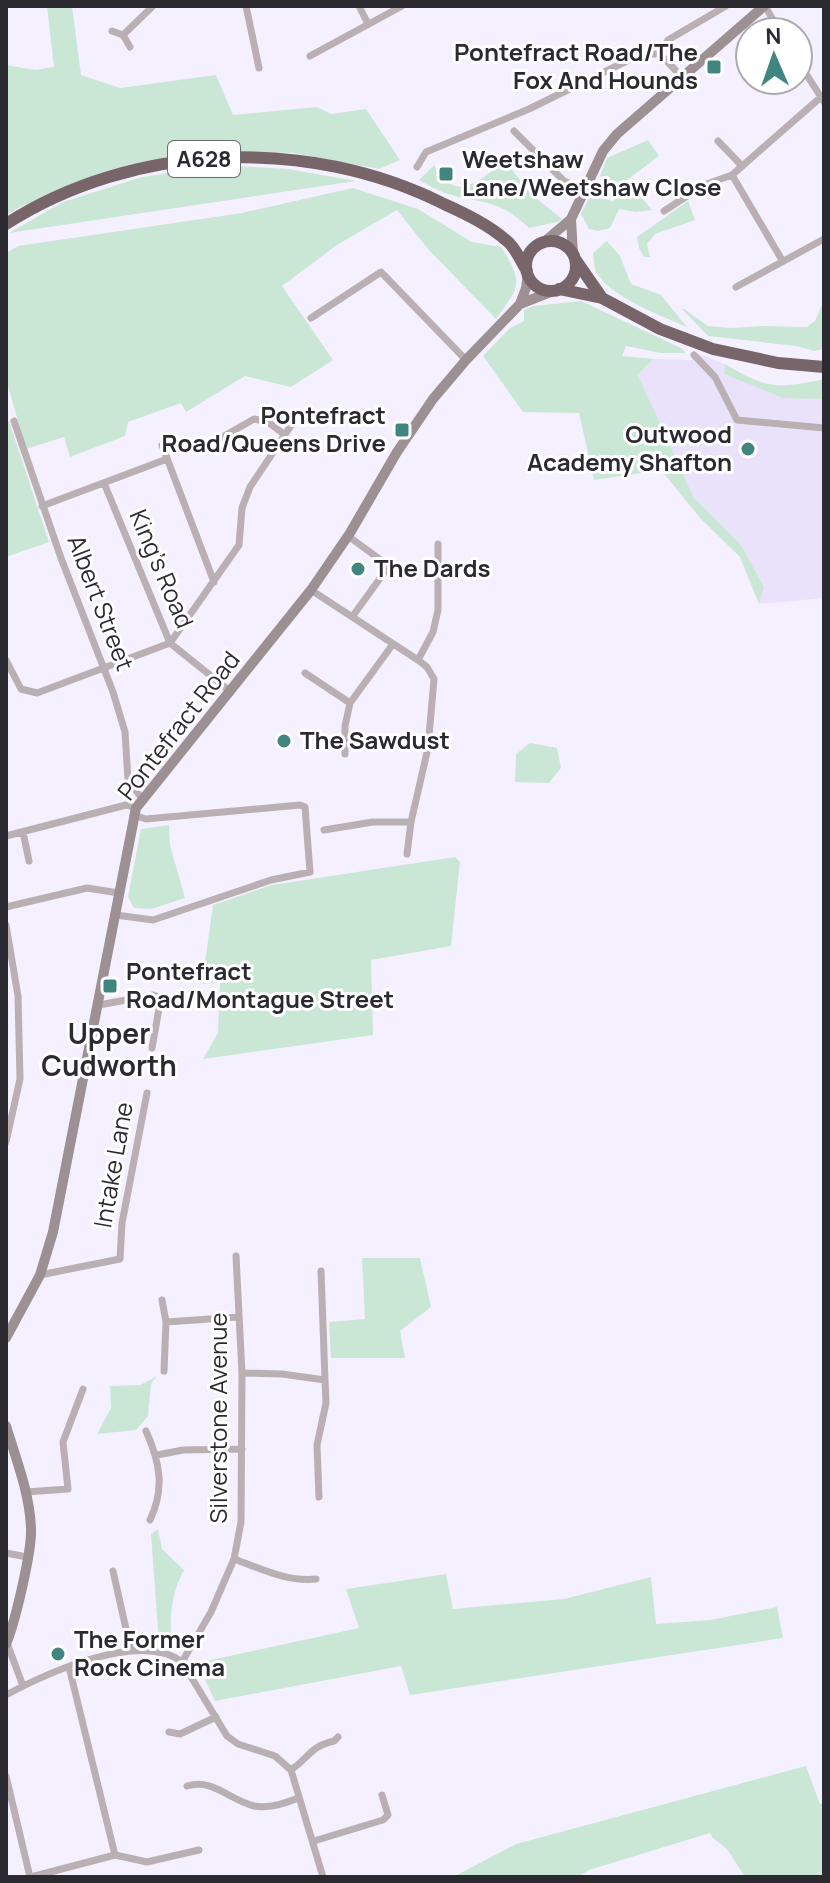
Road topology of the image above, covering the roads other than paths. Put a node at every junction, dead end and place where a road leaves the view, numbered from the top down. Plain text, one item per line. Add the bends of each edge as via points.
1 (153, 6) edge
2 (246, 6) edge
3 (359, 6) edge
4 (402, 6) edge
5 (726, 6) edge
6 (764, 6) edge
7 (368, 24) junction
8 (112, 31) dead end
9 (123, 35) junction
10 (130, 47) dead end
11 (660, 54) junction
12 (310, 56) dead end
13 (259, 68) dead end
14 (682, 77) junction
15 (822, 100) edge
16 (514, 131) dead end
17 (718, 141) dead end
18 (742, 166) junction
19 (417, 167) dead end
20 (732, 175) junction
21 (585, 190) junction
22 (664, 211) dead end
23 (571, 219) junction
24 (6, 224) edge
25 (824, 239) edge
26 (510, 242) junction
27 (542, 243) junction
28 (574, 256) junction
29 (782, 260) junction
30 (527, 272) junction
31 (736, 287) dead end
32 (556, 290) junction
33 (602, 298) junction
34 (520, 304) junction
35 (311, 318) dead end
36 (694, 355) dead end
37 (466, 360) junction
38 (823, 367) edge
39 (298, 415) dead end
40 (14, 421) dead end
41 (824, 428) edge
42 (285, 435) junction
43 (219, 439) dead end
44 (162, 445) dead end
45 (167, 459) junction
46 (104, 483) junction
47 (42, 506) junction
48 (348, 536) junction
49 (438, 544) dead end
50 (214, 582) junction
51 (311, 590) junction
52 (352, 617) junction
53 (170, 643) junction
54 (393, 644) junction
55 (6, 660) edge
56 (418, 660) junction
57 (104, 670) junction
58 (305, 673) dead end
59 (231, 692) junction
60 (350, 703) junction
61 (345, 754) dead end
62 (137, 807) junction
63 (411, 822) junction
64 (324, 830) dead end
65 (23, 832) junction
66 (6, 836) edge
67 (407, 854) dead end
68 (29, 861) dead end
69 (119, 893) junction
70 (6, 907) edge
71 (116, 915) junction
72 (6, 925) edge
73 (99, 1005) junction
74 (152, 1048) dead end
75 (147, 1093) dead end
76 (6, 1142) edge
77 (236, 1256) dead end
78 (321, 1271) dead end
79 (40, 1275) junction
80 (162, 1300) dead end
81 (239, 1317) junction
82 (166, 1322) junction
83 (6, 1338) edge
84 (164, 1371) dead end
85 (242, 1373) junction
86 (325, 1380) junction
87 (83, 1389) dead end
88 (6, 1426) edge
89 (146, 1431) dead end
90 (242, 1449) junction
91 (157, 1455) junction
92 (25, 1492) junction
93 (319, 1497) dead end
94 (150, 1520) dead end
95 (6, 1553) edge
96 (27, 1557) junction
97 (234, 1559) junction
98 (113, 1571) dead end
99 (316, 1579) dead end
100 (7, 1643) edge
101 (131, 1651) junction
102 (182, 1662) junction
103 (69, 1667) junction
104 (23, 1686) junction
105 (6, 1695) edge
106 (216, 1717) junction
107 (169, 1732) dead end
108 (338, 1737) dead end
109 (291, 1770) junction
110 (6, 1776) edge
111 (187, 1786) dead end
112 (382, 1795) dead end
113 (298, 1798) junction
114 (314, 1841) junction
115 (199, 1850) dead end
116 (115, 1855) junction
117 (31, 1877) edge
118 (323, 1877) edge

1 - 9 street
2 - 13 street
3 - 7 street
4 - 7 street
5 - 11 street via 668,40
6 - 14 street
7 - 12 street
8 - 9 street
9 - 10 street
11 - 14 street
11 - 19 street via 641,54 426,152
14 - 21 street via 617,134
15 - 18 street
16 - 21 street via 564,181
17 - 18 street
18 - 20 street
20 - 22 street via 704,185
20 - 29 street
21 - 23 street
23 - 27 street
23 - 28 street
24 - 26 highway, A628 via 116,175 212,158 275,158 386,179 460,211
25 - 29 street
26 - 27 highway, A628
26 - 30 highway, A628
27 - 28 highway, A628 via 560,243
27 - 30 highway via 531,252
28 - 32 highway via 575,274
28 - 33 highway, A628
29 - 31 street
30 - 32 highway, A628 via 538,287
30 - 34 street, Pontefract Road
32 - 33 highway, A628
32 - 34 street, Pontefract Road
33 - 38 highway, A628 via 713,349
34 - 37 street, Pontefract Road
35 - 37 street via 381,272
36 - 41 street via 715,377 737,420
37 - 48 street, Pontefract Road via 397,452
39 - 42 street
40 - 47 street, Albert Street
42 - 43 street via 254,419
42 - 50 street via 250,487 239,545
44 - 45 street
45 - 46 street
45 - 50 street
46 - 47 street
46 - 53 street, King's Road
47 - 57 street, Albert Street
48 - 51 street, Pontefract Road
48 - 52 street via 389,566
49 - 56 street via 438,610
50 - 53 street
51 - 52 street
51 - 59 street, Pontefract Road
52 - 54 street
53 - 57 street
53 - 59 street, King's Road
54 - 56 street
54 - 60 street
55 - 57 street via 21,689 37,693
56 - 63 street via 434,679 428,748
57 - 62 street, Albert Street via 123,725 128,780
58 - 60 street
59 - 62 street, Pontefract Road
60 - 61 street
62 - 65 street via 126,805
62 - 69 street, Pontefract Road
62 - 71 street via 146,819 300,805 305,807 310,872 153,920
63 - 64 street
63 - 67 street
65 - 66 street
65 - 68 street
69 - 70 street via 87,888
69 - 71 street, Pontefract Road
71 - 73 street, Pontefract Road
72 - 76 street via 18,996 20,1079
73 - 74 street via 159,997
73 - 79 street, Pontefract Road
75 - 79 street, Intake Lane via 120,1259
77 - 81 street, Silverstone Avenue
78 - 86 street
79 - 83 street, Pontefract Road
80 - 82 street
81 - 82 street
81 - 85 street, Silverstone Avenue
82 - 84 street
85 - 86 street
85 - 90 street, Silverstone Avenue
86 - 93 street via 317,1445
87 - 92 street via 63,1442 68,1489
88 - 92 street
89 - 91 street
90 - 91 street
90 - 97 street, Silverstone Avenue via 241,1522
91 - 94 street via 158,1503
92 - 96 street via 31,1529
95 - 96 street
96 - 100 street
97 - 99 street via 299,1581
97 - 102 street, Silverstone Avenue
98 - 101 street
100 - 104 street
101 - 102 street via 156,1652
101 - 103 street
102 - 106 street
103 - 104 street
103 - 116 street
104 - 105 street
106 - 107 street via 180,1734
106 - 109 street via 238,1744 275,1756
108 - 109 street via 319,1744
109 - 113 street
110 - 117 street
111 - 113 street via 208,1784 253,1806
112 - 114 street via 388,1815 383,1820
113 - 114 street
114 - 118 street
115 - 116 street via 147,1862
116 - 117 street

